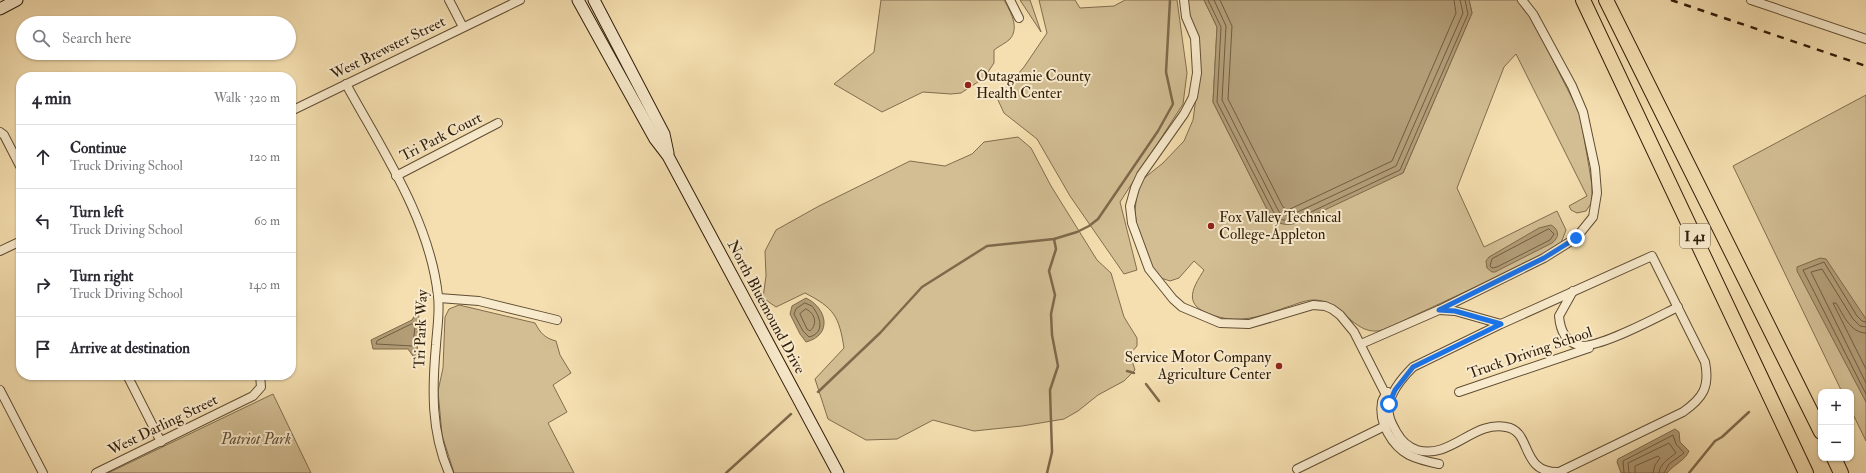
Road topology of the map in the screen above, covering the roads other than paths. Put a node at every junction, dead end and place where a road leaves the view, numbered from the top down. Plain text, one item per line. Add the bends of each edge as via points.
1 (18, 0) edge
2 (449, 0) edge
3 (520, 0) edge
4 (578, 0) edge
5 (594, 0) edge
6 (1010, 0) edge
7 (1184, 0) edge
8 (1522, 0) edge
9 (1582, 0) edge
10 (1752, 0) edge
11 (1608, 3) edge
12 (0, 8) edge
13 (1019, 18) dead end
14 (463, 27) junction
15 (1866, 39) edge
16 (346, 84) junction
17 (296, 109) edge
18 (498, 123) dead end
19 (0, 132) edge
20 (668, 156) junction
21 (16, 158) edge
22 (396, 176) junction
23 (16, 244) edge
24 (0, 252) edge
25 (1574, 290) junction
26 (439, 298) junction
27 (1678, 307) junction
28 (1439, 310) junction
29 (557, 320) dead end
30 (1501, 324) junction
31 (1610, 339) junction
32 (1361, 344) junction
33 (1401, 373) dead end
34 (130, 380) edge
35 (260, 380) edge
36 (0, 390) edge
37 (1459, 392) dead end
38 (1386, 395) junction
39 (1385, 426) junction
40 (1818, 426) edge
41 (161, 442) junction
42 (1835, 461) edge
43 (1439, 464) dead end
44 (1297, 470) dead end
45 (43, 473) edge
46 (96, 473) edge
47 (449, 473) edge
48 (838, 473) edge
49 (1806, 473) edge
50 (1841, 473) edge

1 - 12 main road
2 - 14 street
3 - 14 street, West Brewster Street
4 - 20 main road, North Bluemound Drive via 655,139
5 - 20 main road, North Bluemound Drive via 664,134
6 - 13 street
7 - 32 street via 1186,17 1195,38 1197,73 1193,97 1187,110 1141,175 1130,206 1132,223 1149,269 1173,299 1213,321 1249,324 1320,305 1340,315
8 - 28 street via 1533,14 1581,107 1589,132 1595,168 1596,206 1593,217 1584,230 1562,248
9 - 49 highway, I 41
10 - 15 street
11 - 40 highway, I 41
14 - 16 street, West Brewster Street
16 - 17 street, West Brewster Street
16 - 22 street, Tri Park Way
18 - 22 street, Tri Park Court
19 - 21 street
20 - 48 main road, North Bluemound Drive
22 - 26 street, Tri Park Way via 432,257
23 - 24 street
25 - 27 street, Truck Driving School via 1652,256
25 - 30 street, Truck Driving School
25 - 31 street, Truck Driving School via 1559,316 1566,337 1578,346
26 - 29 street via 479,301
26 - 47 street, Tri Park Way via 434,405 437,437
27 - 30 street, Truck Driving School via 1706,362 1706,388 1700,398 1683,412 1566,470 1551,473 1540,469 1532,462 1520,435 1506,426 1485,429 1436,452 1423,452 1401,441 1390,420 1388,410 1391,398 1406,374 1413,367
27 - 31 street, Truck Driving School
28 - 30 street via 1455,311
28 - 32 street
31 - 37 street, Truck Driving School
32 - 38 street
33 - 38 street
34 - 41 street
35 - 41 street, West Darling Street via 261,387 253,396
36 - 45 street
38 - 39 street via 1382,402 1381,414
39 - 43 street via 1398,447 1409,455
39 - 44 street
41 - 46 street, West Darling Street
42 - 50 highway

